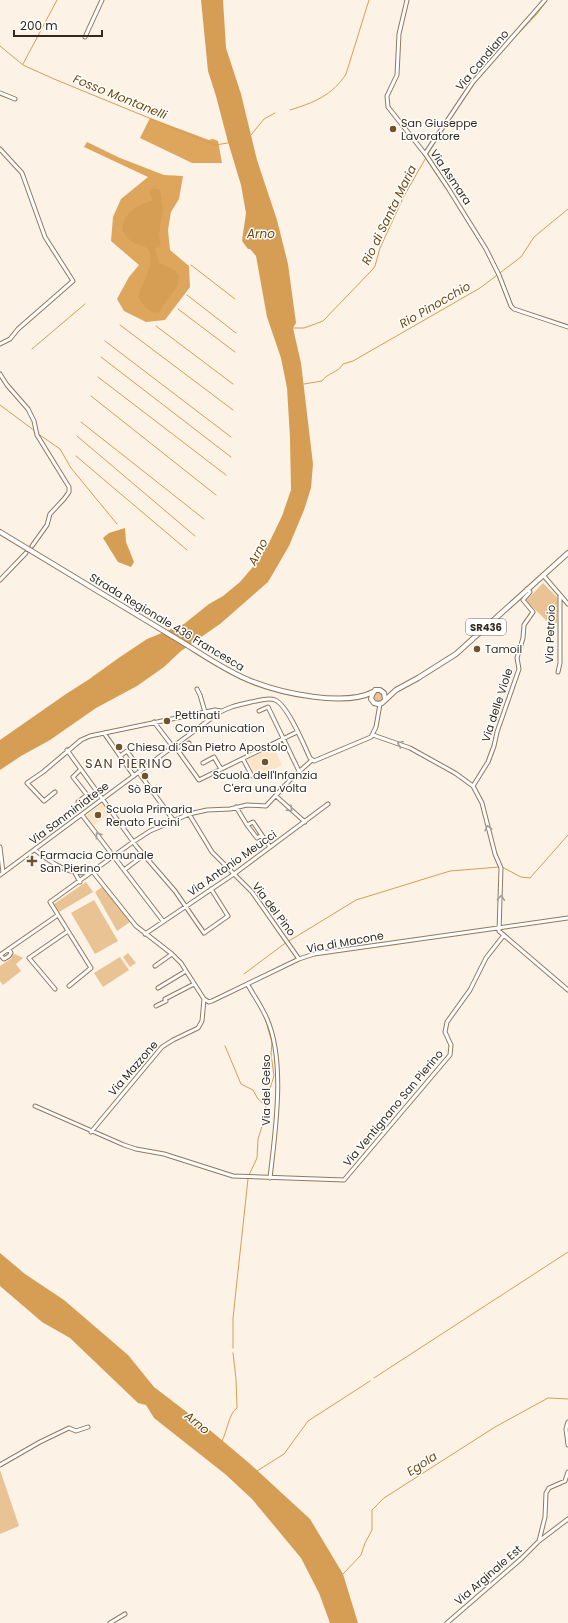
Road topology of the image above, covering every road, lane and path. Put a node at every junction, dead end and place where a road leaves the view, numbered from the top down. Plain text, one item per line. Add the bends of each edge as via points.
1 (102, 0) edge
2 (407, 0) edge
3 (545, 0) edge
4 (85, 37) dead end
5 (0, 93) edge
6 (15, 99) dead end
7 (0, 149) edge
8 (426, 156) junction
9 (568, 328) edge
10 (0, 344) edge
11 (0, 374) edge
12 (0, 532) edge
13 (32, 546) dead end
14 (26, 553) dead end
15 (568, 553) edge
16 (543, 575) junction
17 (0, 580) edge
18 (527, 589) junction
19 (560, 596) junction
20 (568, 604) edge
21 (558, 672) dead end
22 (197, 689) dead end
23 (396, 690) junction
24 (382, 691) junction
25 (373, 692) junction
26 (360, 697) junction
27 (385, 699) junction
28 (373, 702) junction
29 (380, 704) junction
30 (222, 711) junction
31 (259, 711) dead end
32 (205, 712) junction
33 (378, 716) junction
34 (154, 722) junction
35 (297, 732) junction
36 (104, 733) junction
37 (373, 735) junction
38 (283, 739) junction
39 (189, 743) dead end
40 (173, 747) junction
41 (67, 750) junction
42 (120, 756) junction
43 (243, 758) junction
44 (312, 760) junction
45 (203, 763) dead end
46 (81, 769) junction
47 (221, 769) junction
48 (299, 771) junction
49 (140, 772) junction
50 (134, 776) junction
51 (252, 776) dead end
52 (199, 780) junction
53 (201, 784) dead end
54 (473, 786) junction
55 (55, 792) dead end
56 (276, 796) junction
57 (103, 799) junction
58 (78, 802) dead end
59 (328, 804) dead end
60 (236, 807) junction
61 (82, 814) junction
62 (190, 814) junction
63 (174, 821) junction
64 (305, 822) junction
65 (247, 825) junction
66 (262, 835) junction
67 (133, 842) junction
68 (0, 847) edge
69 (270, 847) junction
70 (35, 850) junction
71 (144, 855) junction
72 (114, 856) junction
73 (124, 870) junction
74 (93, 872) junction
75 (75, 873) junction
76 (2, 874) edge
77 (234, 874) junction
78 (80, 882) junction
79 (211, 889) junction
80 (185, 906) junction
81 (58, 915) junction
82 (568, 918) edge
83 (163, 922) junction
84 (499, 928) junction
85 (68, 931) junction
86 (145, 934) junction
87 (504, 935) junction
88 (9, 950) dead end
89 (172, 954) junction
90 (299, 959) junction
91 (155, 966) dead end
92 (186, 971) junction
93 (194, 984) junction
94 (248, 984) junction
95 (69, 986) dead end
96 (158, 988) dead end
97 (55, 989) dead end
98 (568, 990) edge
99 (204, 1000) junction
100 (156, 1006) dead end
101 (35, 1106) dead end
102 (91, 1132) junction
103 (270, 1178) junction
104 (568, 1422) edge
105 (88, 1427) dead end
106 (568, 1445) edge
107 (0, 1465) edge
108 (568, 1472) edge
109 (568, 1519) edge
110 (539, 1541) junction
111 (125, 1614) dead end
112 (110, 1623) edge
113 (447, 1623) edge

1 - 4 street
2 - 8 street, Via Asmara via 399,34 397,75 387,101 395,116
3 - 8 street, Via Candiano via 473,82
5 - 6 street
7 - 10 street via 22,172 45,237 73,281 18,329 10,340
8 - 9 street, Via Asmara via 499,273 509,303 514,309
11 - 13 street via 28,409 36,431 69,487 69,492 50,514 47,525
12 - 26 main road, Strada Regionale 436 Francesca / SR436 via 232,672 277,690 302,695
14 - 17 street
15 - 16 main road, Strada Regionale 436 Francesca / SR436
16 - 18 main road, Strada Regionale 436 Francesca / SR436
16 - 19 street, Via Petroio
18 - 23 main road, Strada Regionale 436 Francesca / SR436 via 456,654
18 - 54 street, Via delle Viole via 530,592 523,600 533,612 524,625 517,658 519,669 488,762
19 - 20 street, Via Petroio
19 - 21 street, Via Petroio
22 - 32 street
23 - 24 main road, Strada Regionale 436 Francesca / SR436
23 - 27 main road, Strada Regionale 436 Francesca / SR436
24 - 25 main road, Strada Regionale 436 Francesca / SR436
24 - 27 main road
25 - 26 main road, Strada Regionale 436 Francesca / SR436
25 - 28 main road
26 - 28 main road, Strada Regionale 436 Francesca / SR436
27 - 29 main road, Strada Regionale 436 Francesca / SR436
28 - 29 main road, Strada Regionale 436 Francesca / SR436
28 - 33 street
29 - 33 street
30 - 32 street
30 - 35 street, Via Sanminiatese via 240,704 272,699 284,706
30 - 40 street, Via Sanminiatese
31 - 38 street via 268,707
32 - 34 street
33 - 37 street
34 - 36 street
34 - 40 street
35 - 38 street
35 - 44 street
36 - 41 street via 81,740
36 - 42 street
37 - 44 street
54 -> 37 street via 410,748
38 - 43 street
38 - 48 street
39 - 52 street via 179,752
40 - 49 street, Via Sanminiatese
41 - 46 street
41 - 55 street via 27,783 44,802
42 - 49 street via 127,751
42 - 50 street
43 - 47 street
43 - 51 street
44 - 48 street
45 - 47 street via 214,757
46 - 57 street
46 - 58 street via 72,777 87,796
47 - 52 street
48 - 56 street
49 - 50 street, Via Sanminiatese
49 - 63 street
50 - 57 street, Via Sanminiatese
52 - 53 street
84 -> 54 street via 500,867 482,803
56 - 60 street via 266,806
56 -> 64 street
57 - 61 street, Via Sanminiatese
57 - 67 street
59 - 64 street, Via Antonio Meucci
60 - 62 street
60 - 65 street
61 - 70 street, Via Sanminiatese
72 -> 61 street
62 - 63 street
62 - 77 street, Via del Pino via 212,852
63 - 67 street via 150,831
64 - 69 street, Via Antonio Meucci
65 - 66 street via 257,838
65 - 66 street via 253,822
66 - 69 street
67 - 71 street
67 - 72 street
68 - 76 street
69 - 77 street, Via Antonio Meucci
70 - 75 street via 52,864
70 - 76 street, Via Sanminiatese
71 - 73 street
71 - 80 street
72 - 73 street
72 - 74 street
73 - 83 street
74 - 75 street
74 - 78 street
74 - 86 street via 132,922
75 - 78 street
77 - 79 street, Via Antonio Meucci
77 - 90 street, Via del Pino via 252,892
78 - 81 street via 50,902
79 - 80 street, Via Antonio Meucci
79 - 80 street via 228,916 204,933
80 - 83 street, Via Antonio Meucci
81 - 85 street
81 - 88 street
82 - 84 street, Via di Macone
83 - 86 street, Via Antonio Meucci
84 - 87 street via 498,931
84 - 90 street, Via di Macone via 314,954
85 - 95 street via 91,968
85 - 97 street via 29,958
86 - 89 street
87 - 98 street
87 - 103 street, Via Ventignano San Pierino via 486,958 470,990 447,1022 445,1032 450,1045 450,1055 350,1174 340,1181
89 - 91 street
89 - 92 street
90 - 94 street, Via di Macone
92 - 93 street
92 - 96 street
93 - 99 street
93 - 100 street via 165,998 166,1001
94 - 99 street, Via di Macone via 209,1002
94 - 103 street, Via del Gelso via 267,1020 275,1048 275,1132
99 - 102 street, Via Mazzone via 202,1020 198,1028 162,1046
101 - 102 street, Via Ventignano San Pierino
102 - 103 street, Via Ventignano San Pierino via 136,1149 164,1154 233,1176
104 - 106 street
105 - 107 street via 76,1431 69,1428
108 - 110 street via 565,1480 549,1488 546,1493 545,1517
109 - 110 street, Via Arginale Est
110 - 113 street, Via Arginale Est
111 - 112 street

